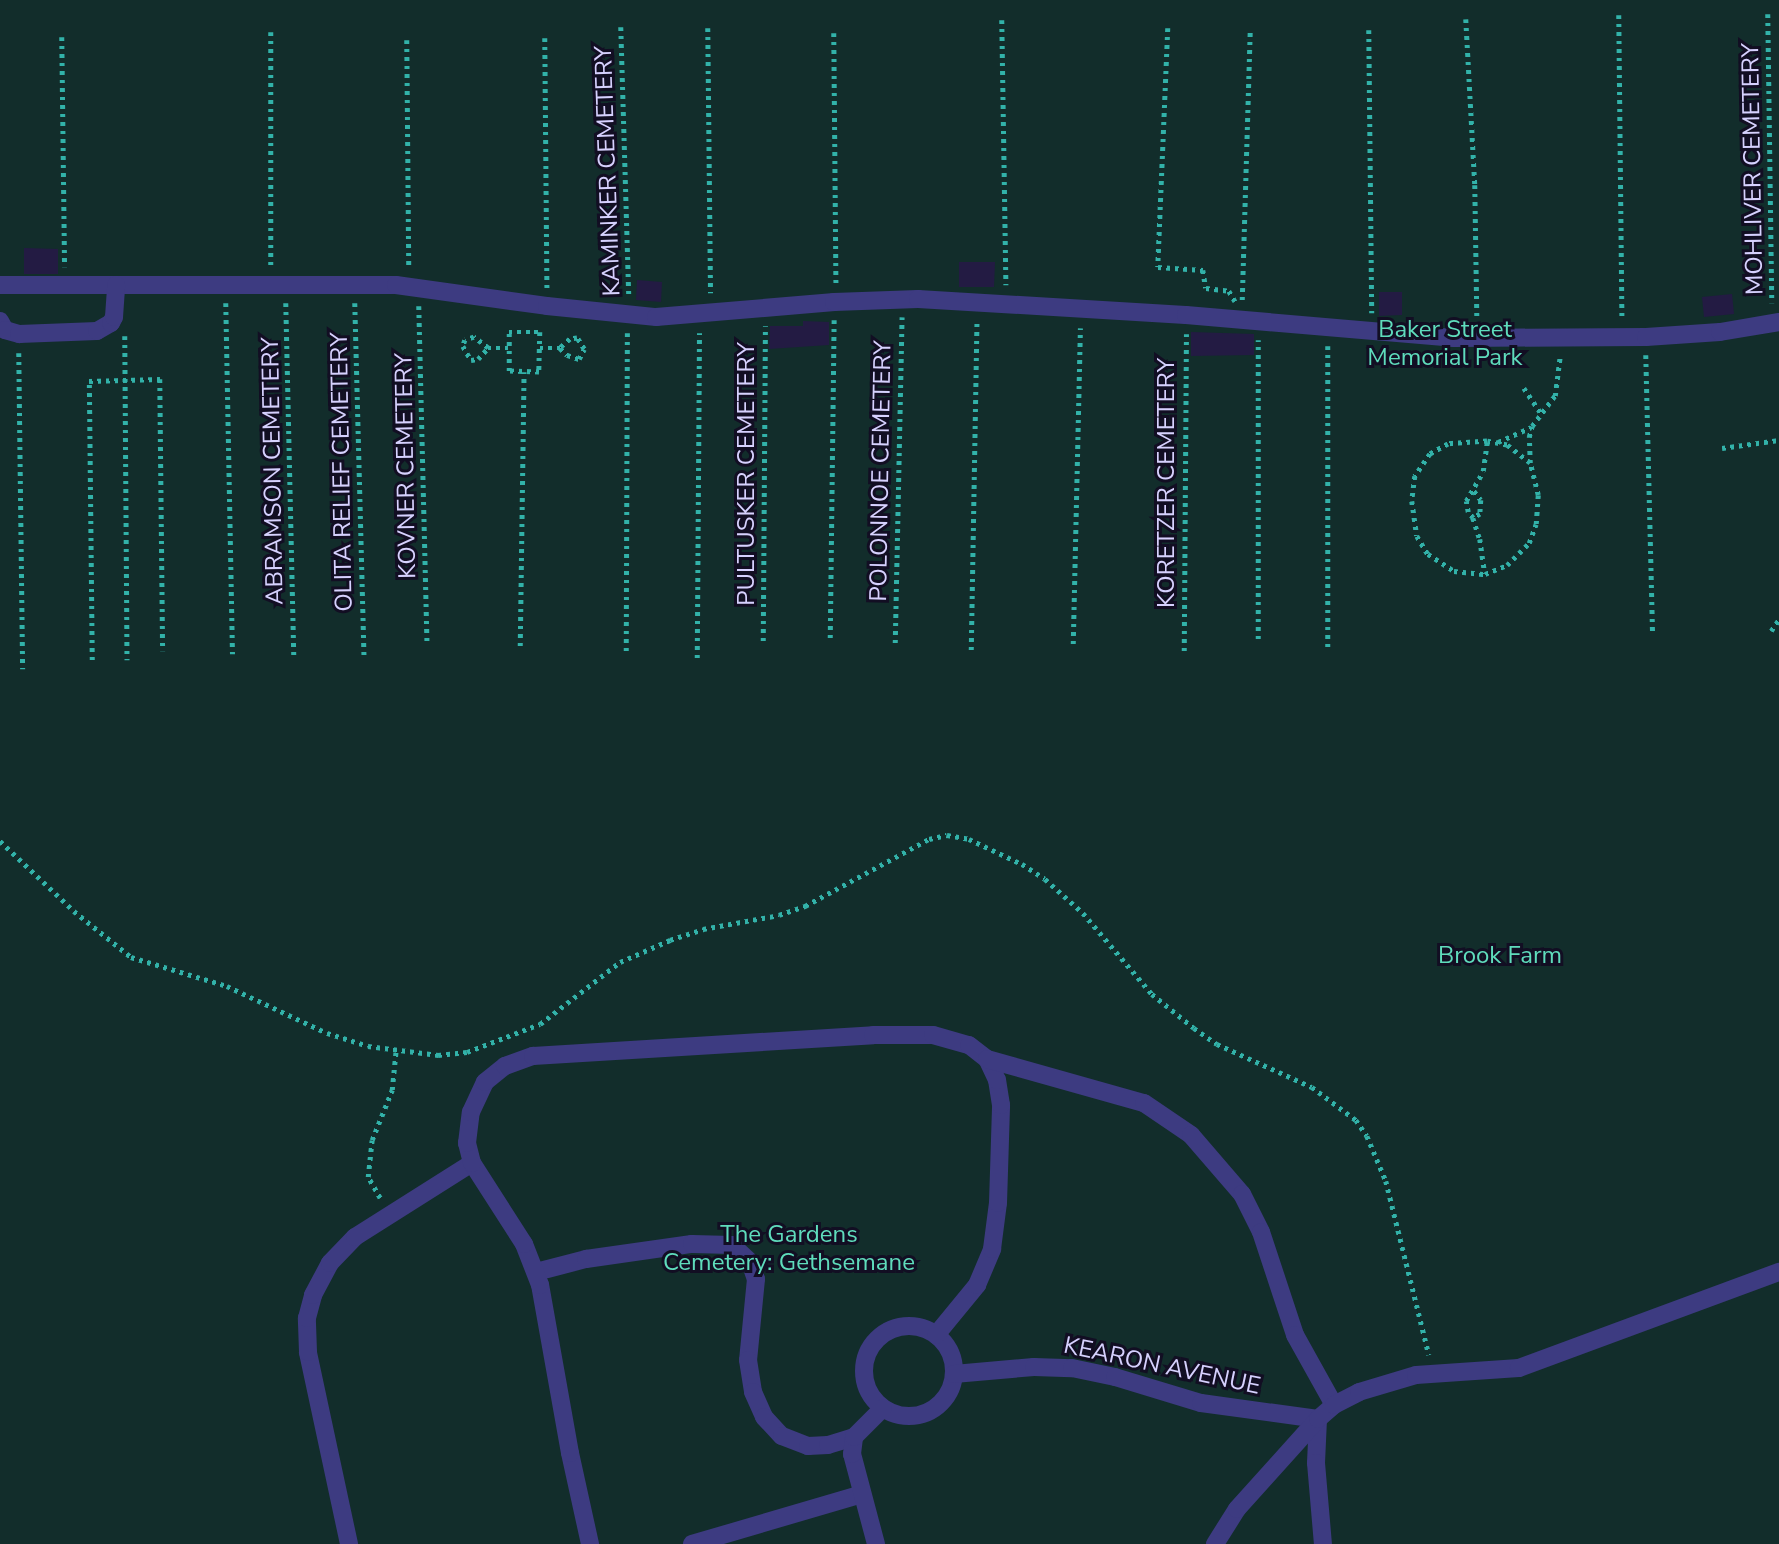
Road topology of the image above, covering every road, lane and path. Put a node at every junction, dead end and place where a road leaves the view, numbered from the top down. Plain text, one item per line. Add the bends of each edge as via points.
1 (1768, 14) dead end
2 (1619, 15) dead end
3 (1466, 19) dead end
4 (1002, 20) dead end
5 (621, 27) dead end
6 (708, 28) dead end
7 (1168, 28) dead end
8 (1369, 30) dead end
9 (271, 32) dead end
10 (1250, 32) dead end
11 (834, 33) dead end
12 (62, 37) dead end
13 (545, 38) dead end
14 (407, 40) dead end
15 (0, 285) edge
16 (65, 285) junction
17 (116, 285) junction
18 (226, 285) junction
19 (279, 285) junction
20 (355, 285) junction
21 (414, 286) junction
22 (903, 299) junction
23 (835, 302) junction
24 (977, 303) junction
25 (1006, 305) junction
26 (547, 306) junction
27 (765, 307) junction
28 (116, 309) junction
29 (1080, 310) junction
30 (705, 314) junction
31 (628, 315) junction
32 (1186, 315) junction
33 (1247, 315) junction
34 (0, 321) edge
35 (1776, 323) edge
36 (1328, 328) junction
37 (1373, 332) junction
38 (19, 334) junction
39 (1622, 337) junction
40 (1646, 337) junction
41 (1477, 338) junction
42 (1561, 338) junction
43 (488, 348) junction
44 (509, 348) junction
45 (540, 348) junction
46 (561, 348) junction
47 (524, 372) junction
48 (125, 380) junction
49 (1524, 388) dead end
50 (1542, 415) junction
51 (1532, 426) junction
52 (1779, 440) edge
53 (1488, 441) junction
54 (1497, 443) junction
55 (1722, 448) dead end
56 (1530, 463) junction
57 (1474, 491) junction
58 (1473, 518) junction
59 (1485, 574) junction
60 (1779, 619) edge
61 (1771, 631) dead end
62 (1653, 633) dead end
63 (830, 638) dead end
64 (1258, 639) dead end
65 (763, 641) dead end
66 (427, 643) dead end
67 (895, 643) dead end
68 (1073, 644) dead end
69 (520, 646) dead end
70 (1328, 647) dead end
71 (971, 650) dead end
72 (163, 651) dead end
73 (626, 651) dead end
74 (1184, 651) dead end
75 (233, 654) dead end
76 (294, 657) dead end
77 (697, 658) dead end
78 (364, 659) dead end
79 (92, 660) dead end
80 (127, 660) dead end
81 (23, 669) dead end
82 (0, 841) edge
83 (396, 1049) junction
84 (987, 1059) junction
85 (471, 1163) junction
86 (388, 1213) junction
87 (536, 1272) junction
88 (1779, 1272) edge
89 (936, 1335) junction
90 (1434, 1373) junction
91 (954, 1374) junction
92 (1334, 1405) junction
93 (883, 1408) junction
94 (1318, 1419) junction
95 (854, 1437) junction
96 (862, 1494) junction
97 (349, 1544) edge
98 (590, 1544) edge
99 (692, 1544) edge
100 (876, 1544) edge
101 (1215, 1544) edge
102 (1324, 1544) edge

1 - 35 path, MOHLIVER CEMETERY
2 - 39 path
3 - 41 path
4 - 25 path
5 - 31 path, KAMINKER CEMETERY
6 - 30 path
7 - 33 path via 1158,267 1203,270 1206,288 1229,290
8 - 37 path
9 - 19 path, ABRAMSON CEMETERY
10 - 33 path
11 - 23 path
12 - 16 path
13 - 26 path
14 - 21 path, KOVNER CEMETERY
15 - 16 lane
16 - 17 lane
17 - 18 lane
17 - 28 lane
18 - 19 lane
18 - 75 path
19 - 20 lane
19 - 76 path, ABRAMSON CEMETERY
20 - 21 lane
20 - 78 path, OLITA RELIEF CEMETERY
21 - 26 lane
21 - 66 path, KOVNER CEMETERY
22 - 23 lane
22 - 24 lane
22 - 67 path, POLONNOE CEMETERY
23 - 27 lane
23 - 63 path
24 - 25 lane
24 - 71 path
25 - 29 lane
26 - 31 lane
27 - 30 lane
27 - 65 path, PULTUSKER CEMETERY
28 - 38 lane via 111,323 97,331
28 - 48 path via 125,334
29 - 32 lane
29 - 68 path
30 - 31 lane
30 - 77 path
31 - 73 path, KAMINKER CEMETERY
32 - 33 lane
32 - 74 path, KORETZER CEMETERY
33 - 36 lane
33 - 64 path
34 - 38 lane via 5,330
35 - 40 lane
36 - 37 lane
36 - 70 path
37 - 41 lane
38 - 81 path
39 - 40 lane
39 - 42 lane
40 - 62 path
41 - 42 lane
42 - 50 path via 1559,385
43 - 43 path via 471,360 463,346 474,337
43 - 44 path
44 - 45 path via 509,332 540,332
44 - 47 path via 509,372
45 - 46 path
45 - 47 path via 539,372
46 - 46 path via 579,359 584,349 577,338
47 - 69 path
48 - 72 path via 160,379
48 - 79 path via 89,381
48 - 80 path
49 - 50 path
50 - 51 path
51 - 54 path
51 - 56 path
52 - 55 path
53 - 54 path
53 - 57 path via 1485,466
53 - 59 path via 1448,444 1430,454 1415,476 1412,500 1417,536 1428,554 1454,571
54 - 56 path
56 - 59 path via 1538,495 1533,535 1516,558
57 - 58 path via 1466,501
57 - 58 path via 1482,509
58 - 59 path
60 - 61 path
82 - 83 path via 131,957 227,986 327,1033
83 - 86 path via 392,1090 372,1140 368,1177
83 - 90 path via 438,1055 467,1052 502,1040 540,1024 620,962 670,940 805,906 929,839 947,835 969,839 1045,879 1083,913 1152,994 1194,1028 1217,1044 1312,1087 1356,1120 1386,1181
84 - 85 lane via 946,1036 901,1033 533,1056 497,1070 479,1092 467,1133
84 - 89 lane via 1001,1105 992,1249 977,1284
84 - 92 lane via 1144,1103 1206,1149 1250,1207 1295,1335
85 - 86 lane
85 - 87 lane via 524,1244
86 - 97 lane via 330,1263 317,1284 307,1318 310,1368
87 - 95 lane via 586,1259 692,1244 732,1245 750,1262 757,1279 748,1360 753,1392 764,1417 782,1436 808,1446
87 - 98 lane
88 - 90 lane via 1528,1366
89 - 91 lane via 950,1352
89 - 93 lane via 908,1326 886,1332 875,1342 865,1361 864,1377 872,1397
90 - 92 lane via 1369,1387
91 - 93 lane via 948,1395 925,1414 903,1416
91 - 94 lane, KEARON AVENUE via 1046,1367 1087,1370 1210,1404
92 - 94 lane
93 - 95 lane
94 - 101 lane via 1237,1509
94 - 102 lane via 1316,1463
95 - 96 lane via 852,1454
96 - 99 lane
96 - 100 lane

